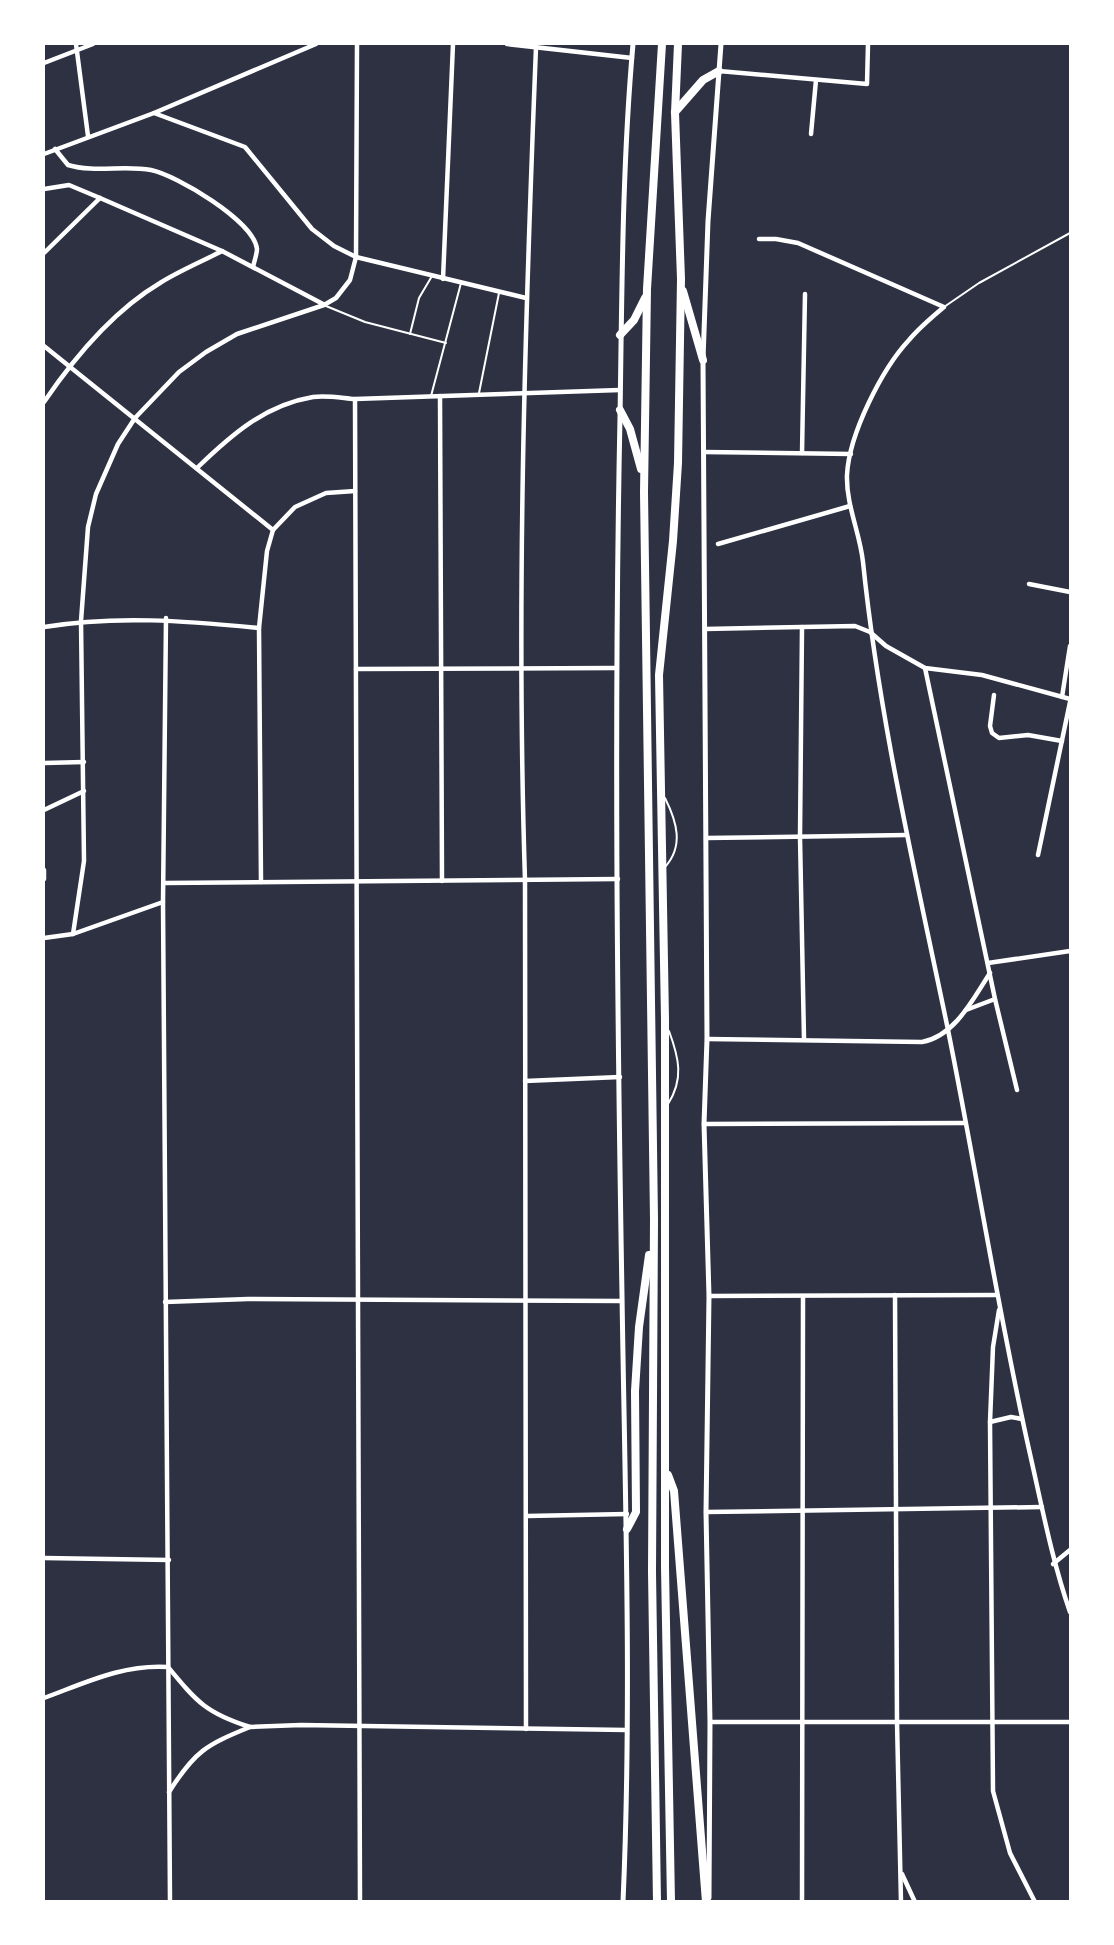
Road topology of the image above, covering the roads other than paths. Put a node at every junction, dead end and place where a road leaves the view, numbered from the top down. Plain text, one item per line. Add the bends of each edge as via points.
1 (76, 44) edge
2 (93, 44) edge
3 (316, 44) edge
4 (357, 44) edge
5 (453, 44) edge
6 (507, 44) edge
7 (633, 44) edge
8 (662, 44) edge
9 (678, 44) edge
10 (721, 44) edge
11 (868, 44) edge
12 (536, 46) junction
13 (77, 50) junction
14 (632, 58) junction
15 (44, 63) edge
16 (719, 71) junction
17 (816, 80) junction
18 (154, 113) junction
19 (675, 113) junction
20 (811, 135) dead end
21 (88, 136) junction
22 (55, 149) junction
23 (44, 154) edge
24 (44, 189) edge
25 (99, 198) junction
26 (1071, 233) edge
27 (759, 239) dead end
28 (222, 251) junction
29 (44, 253) edge
30 (356, 258) junction
31 (253, 267) junction
32 (432, 276) junction
33 (443, 279) junction
34 (681, 279) junction
35 (461, 283) junction
36 (647, 289) junction
37 (499, 290) junction
38 (805, 294) dead end
39 (526, 298) junction
40 (324, 305) junction
41 (944, 307) junction
42 (410, 334) junction
43 (620, 335) junction
44 (446, 343) junction
45 (44, 346) edge
46 (703, 360) junction
47 (69, 367) junction
48 (620, 390) junction
49 (524, 394) junction
50 (478, 395) junction
51 (430, 396) junction
52 (440, 396) junction
53 (355, 399) junction
54 (44, 402) edge
55 (620, 410) junction
56 (135, 418) junction
57 (704, 452) junction
58 (802, 453) junction
59 (851, 454) junction
60 (197, 468) junction
61 (355, 491) junction
62 (644, 492) junction
63 (850, 506) junction
64 (273, 530) junction
65 (718, 544) dead end
66 (1029, 585) dead end
67 (1071, 592) edge
68 (166, 618) junction
69 (81, 621) junction
70 (44, 627) edge
71 (802, 627) junction
72 (259, 628) junction
73 (705, 629) junction
74 (870, 632) junction
75 (1071, 646) edge
76 (522, 668) junction
77 (615, 668) junction
78 (925, 668) junction
79 (356, 669) junction
80 (439, 669) junction
81 (994, 695) dead end
82 (1062, 697) junction
83 (1071, 701) edge
84 (1062, 741) junction
85 (84, 762) junction
86 (44, 763) edge
87 (84, 790) junction
88 (662, 792) junction
89 (44, 810) edge
90 (907, 835) junction
91 (800, 837) junction
92 (706, 838) junction
93 (1038, 855) dead end
94 (663, 869) junction
95 (44, 870) edge
96 (44, 879) edge
97 (618, 879) junction
98 (525, 880) junction
99 (442, 881) junction
100 (261, 882) junction
101 (357, 882) junction
102 (164, 883) junction
103 (163, 902) junction
104 (73, 934) junction
105 (44, 938) edge
106 (1071, 951) edge
107 (988, 963) junction
108 (990, 973) junction
109 (995, 999) junction
110 (966, 1010) junction
111 (665, 1020) junction
112 (948, 1030) junction
113 (707, 1039) junction
114 (804, 1039) junction
115 (620, 1077) junction
116 (525, 1081) junction
117 (1017, 1090) dead end
118 (665, 1109) junction
119 (965, 1123) junction
120 (704, 1124) junction
121 (654, 1219) junction
122 (894, 1295) junction
123 (997, 1295) junction
124 (709, 1296) junction
125 (803, 1297) junction
126 (359, 1299) junction
127 (525, 1301) junction
128 (622, 1301) junction
129 (165, 1302) junction
130 (1000, 1307) junction
131 (1022, 1419) junction
132 (990, 1422) junction
133 (666, 1470) junction
134 (1042, 1507) junction
135 (991, 1509) junction
136 (897, 1510) junction
137 (801, 1511) junction
138 (706, 1512) junction
139 (627, 1514) junction
140 (527, 1516) junction
141 (627, 1529) junction
142 (1071, 1550) edge
143 (44, 1558) edge
144 (169, 1560) junction
145 (1053, 1564) junction
146 (1071, 1612) edge
147 (168, 1667) junction
148 (44, 1698) edge
149 (991, 1721) junction
150 (710, 1722) junction
151 (897, 1722) junction
152 (1071, 1722) edge
153 (803, 1723) junction
154 (250, 1727) junction
155 (360, 1728) junction
156 (526, 1729) junction
157 (627, 1730) junction
158 (169, 1792) junction
159 (900, 1872) junction
160 (170, 1902) edge
161 (360, 1902) edge
162 (623, 1902) edge
163 (657, 1902) edge
164 (671, 1902) edge
165 (707, 1902) edge
166 (802, 1902) edge
167 (902, 1902) edge
168 (915, 1902) edge
169 (1035, 1902) edge

1 - 13 street
2 - 13 street
3 - 18 street
4 - 30 street
5 - 33 street
6 - 12 street
7 - 14 street
8 - 36 highway
9 - 19 highway
10 - 16 street
11 - 17 street via 867,84
12 - 14 street
12 - 39 street
13 - 15 street
13 - 21 street
14 - 43 street
16 - 17 street
16 - 19 highway via 703,80
16 - 46 street
17 - 20 street
18 - 21 street
18 - 30 street via 245,147 312,229
19 - 34 highway
21 - 22 street
22 - 23 street
22 - 31 street via 68,165 76,168 126,167 176,178 213,201 246,230 257,249
24 - 25 street via 69,186
25 - 28 street
25 - 29 street
26 - 41 lane via 979,283
27 - 41 street via 798,243
28 - 31 street
28 - 47 street via 159,283 131,304
30 - 32 street
30 - 40 street via 342,292
31 - 40 street
32 - 33 street
32 - 42 lane via 419,298
33 - 35 street
34 - 46 highway
34 - 88 highway via 678,463 659,675
35 - 37 street
35 - 44 lane
36 - 43 highway via 638,313
36 - 62 highway
37 - 39 street
37 - 50 lane
38 - 58 street
39 - 49 street
40 - 42 lane via 365,322
40 - 56 street via 237,334 206,352 179,372
41 - 59 street via 908,340 893,360 860,424
42 - 44 lane
43 - 48 street
44 - 51 lane
45 - 47 street
46 - 57 street
47 - 54 street
47 - 56 street
48 - 49 street
48 - 55 street
49 - 50 street
49 - 76 street
50 - 52 street
51 - 52 street
51 - 53 street
52 - 80 street
53 - 60 street via 314,397 256,417
53 - 61 street
55 - 62 highway via 637,449
55 - 77 street
56 - 60 street
56 - 69 street via 118,444 96,494 88,527
57 - 58 street
57 - 73 street
58 - 59 street
59 - 63 street
60 - 64 street
61 - 64 street via 326,493 310,499 295,507
61 - 79 street
62 - 121 highway
63 - 65 street
63 - 74 street via 862,554
64 - 72 street via 262,581
66 - 67 street
68 - 69 street
68 - 72 street
68 - 102 street
69 - 70 street
69 - 85 street
71 - 73 street
71 - 74 street via 855,626
71 - 91 street
72 - 100 street
73 - 92 street
74 - 78 street
74 - 90 street
75 - 82 street
76 - 77 street
76 - 80 street
76 - 98 street via 520,739
77 - 97 street
78 - 82 street via 982,675
78 - 107 street
79 - 80 street
79 - 101 street
80 - 99 street
81 - 84 street via 990,726 999,738 1028,735
82 - 83 street
83 - 84 street
84 - 93 street
85 - 86 street
85 - 87 street
87 - 89 street
87 - 104 street via 84,861
88 - 94 highway
88 - 94 lane via 677,833 676,852
90 - 91 street
90 - 112 street
91 - 92 street
91 - 114 street
92 - 113 street
94 - 111 highway
95 - 96 street
97 - 98 street
97 - 115 street
98 - 99 street
98 - 116 street
99 - 101 street
100 - 101 street
100 - 102 street
101 - 126 street
102 - 103 street
103 - 104 street
103 - 129 street
104 - 105 street
106 - 107 street
107 - 108 street
108 - 109 street
108 - 110 street
109 - 110 street
109 - 117 street
110 - 112 street
111 - 118 highway
111 - 118 lane via 680,1072 676,1091
112 - 114 street via 935,1040 922,1042
112 - 119 street
113 - 114 street
113 - 120 street
115 - 116 street
115 - 128 street
116 - 127 street
118 - 133 highway
119 - 120 street
119 - 123 street
120 - 124 street
121 - 141 highway via 638,1348 636,1512
121 - 163 highway via 652,1572
122 - 123 street
122 - 125 street
122 - 136 street
123 - 130 street
124 - 125 street
124 - 138 street
125 - 137 street
126 - 127 street
126 - 129 street
126 - 155 street
127 - 128 street
127 - 140 street
128 - 139 street
129 - 144 street
130 - 131 street
130 - 132 street via 993,1347
131 - 132 street via 1011,1417
131 - 134 street
132 - 135 street
133 - 164 highway via 664,1567
133 - 165 highway via 674,1491
134 - 135 street
134 - 145 street
135 - 136 street
135 - 149 street
136 - 137 street
136 - 151 street
137 - 138 street
137 - 153 street
138 - 150 street
139 - 140 street
139 - 141 street
140 - 156 street
141 - 157 street
142 - 145 street
143 - 144 street
144 - 147 street
145 - 146 street
147 - 148 street via 121,1670
147 - 154 street via 199,1704
147 - 158 street
149 - 151 street
149 - 152 street
149 - 169 street via 995,1800 1010,1853
150 - 153 street
150 - 165 street
151 - 153 street
151 - 159 street
153 - 166 street
154 - 155 street
154 - 158 street via 210,1744 195,1756
155 - 156 street
155 - 161 street
156 - 157 street
157 - 162 street
158 - 160 street
159 - 167 street
159 - 168 street

